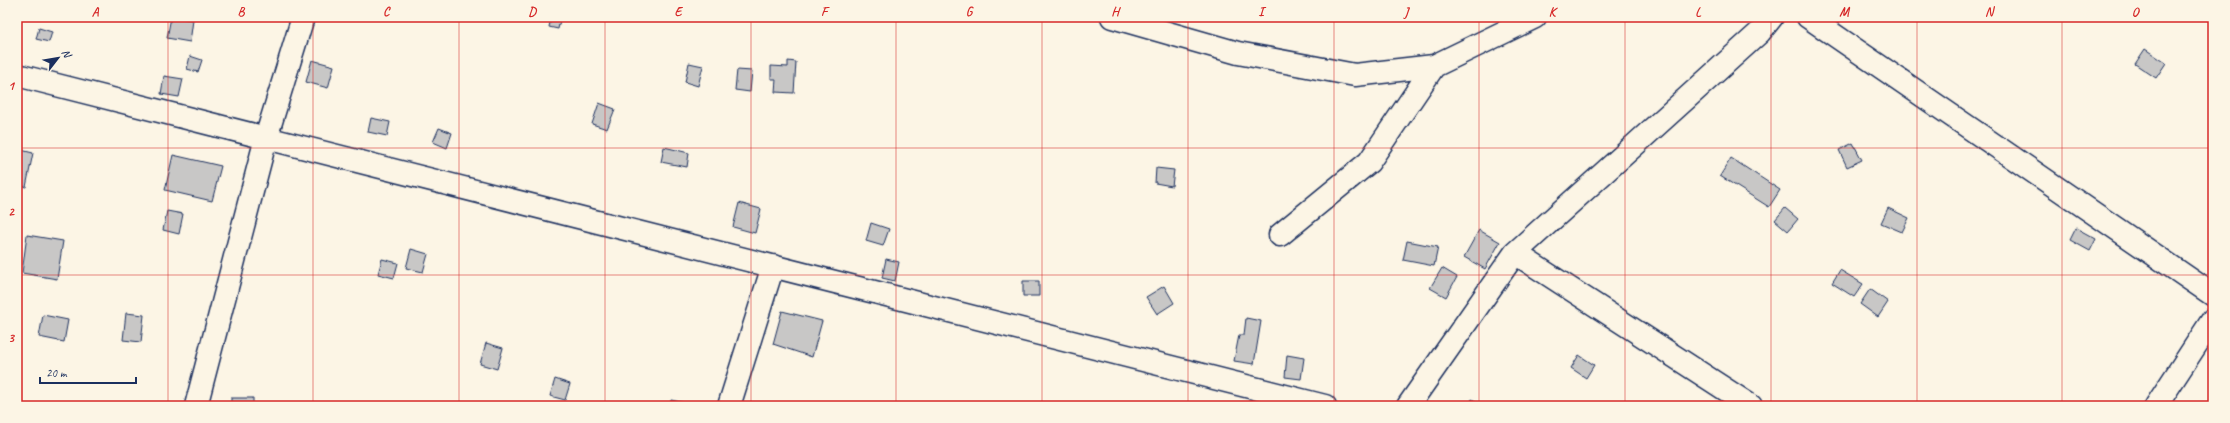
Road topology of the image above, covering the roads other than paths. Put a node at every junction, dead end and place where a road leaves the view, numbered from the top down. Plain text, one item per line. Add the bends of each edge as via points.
1 (303, 17) edge
2 (1112, 17) edge
3 (1535, 17) edge
4 (1772, 17) edge
5 (1808, 17) edge
6 (1434, 66) junction
7 (17, 75) edge
8 (266, 138) junction
9 (1280, 236) dead end
10 (1516, 253) junction
11 (773, 266) junction
12 (2213, 294) edge
13 (2213, 319) edge
14 (196, 406) edge
15 (729, 406) edge
16 (1325, 406) edge
17 (1408, 406) edge
18 (1751, 406) edge
19 (2156, 406) edge

1 - 8 street
2 - 6 street via 1238,53 1355,75
3 - 6 street
4 - 10 street via 1760,32
5 - 12 street
6 - 9 street via 1369,162
7 - 8 street
8 - 11 street
8 - 14 street
10 - 17 street
10 - 18 street
11 - 15 street
11 - 16 street
13 - 19 street

